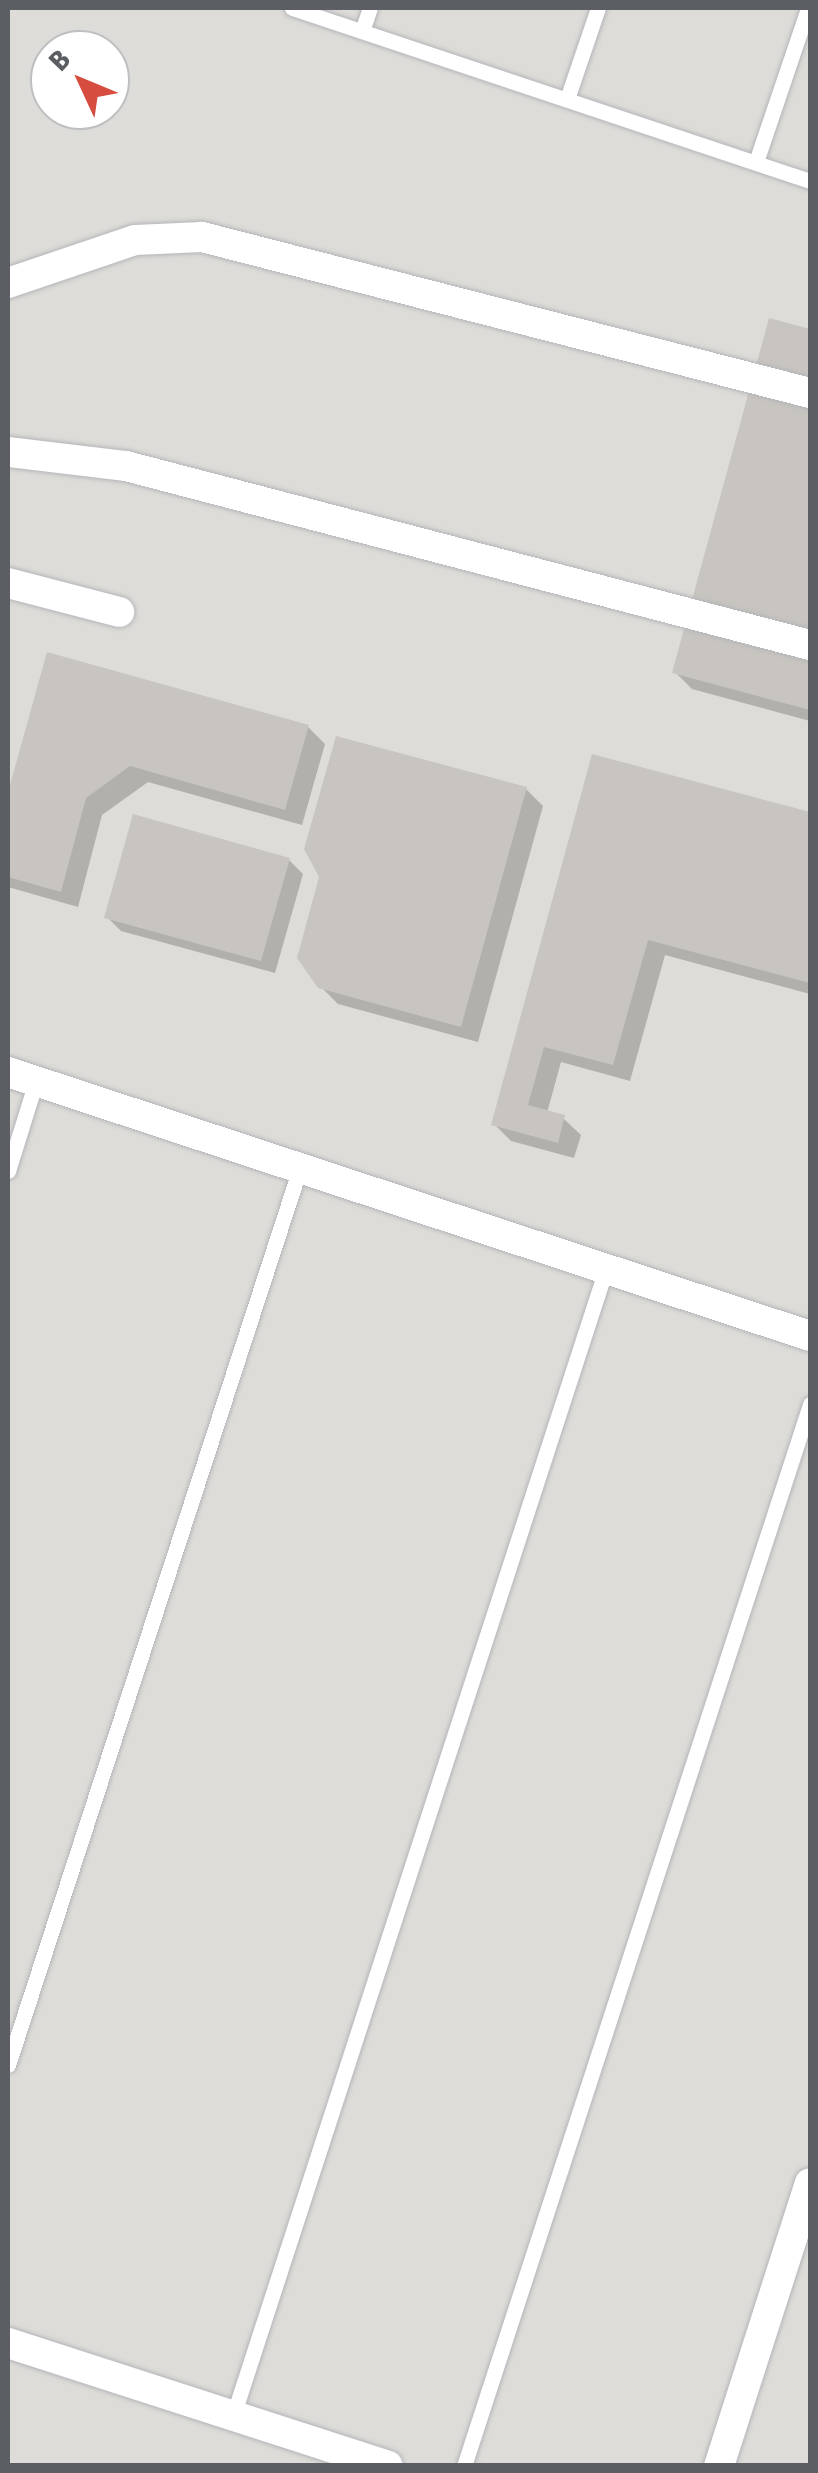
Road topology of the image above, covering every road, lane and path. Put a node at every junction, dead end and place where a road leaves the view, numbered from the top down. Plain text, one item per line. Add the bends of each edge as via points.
1 (292, 8) edge
2 (370, 8) edge
3 (598, 8) edge
4 (808, 8) edge
5 (362, 31) junction
6 (567, 99) junction
7 (756, 162) junction
8 (810, 181) edge
9 (8, 283) edge
10 (810, 393) edge
11 (8, 452) edge
12 (8, 583) edge
13 (119, 612) dead end
14 (810, 645) edge
15 (22, 1077) edge
16 (300, 1168) junction
17 (8, 1171) edge
18 (606, 1269) junction
19 (810, 1336) edge
20 (810, 1404) edge
21 (8, 2065) edge
22 (810, 2183) edge
23 (8, 2343) edge
24 (233, 2416) junction
25 (388, 2466) edge
26 (464, 2466) edge
27 (719, 2466) edge

1 - 5 lane
2 - 5 lane
3 - 6 lane
4 - 7 lane
5 - 6 lane
6 - 7 lane
7 - 8 lane
9 - 10 street via 136,240 202,237
11 - 14 street via 126,466
12 - 13 street
15 - 16 street
15 - 17 lane
16 - 18 street
16 - 21 lane
18 - 19 street
18 - 24 lane
20 - 26 lane
22 - 27 street
23 - 24 street
24 - 25 street

